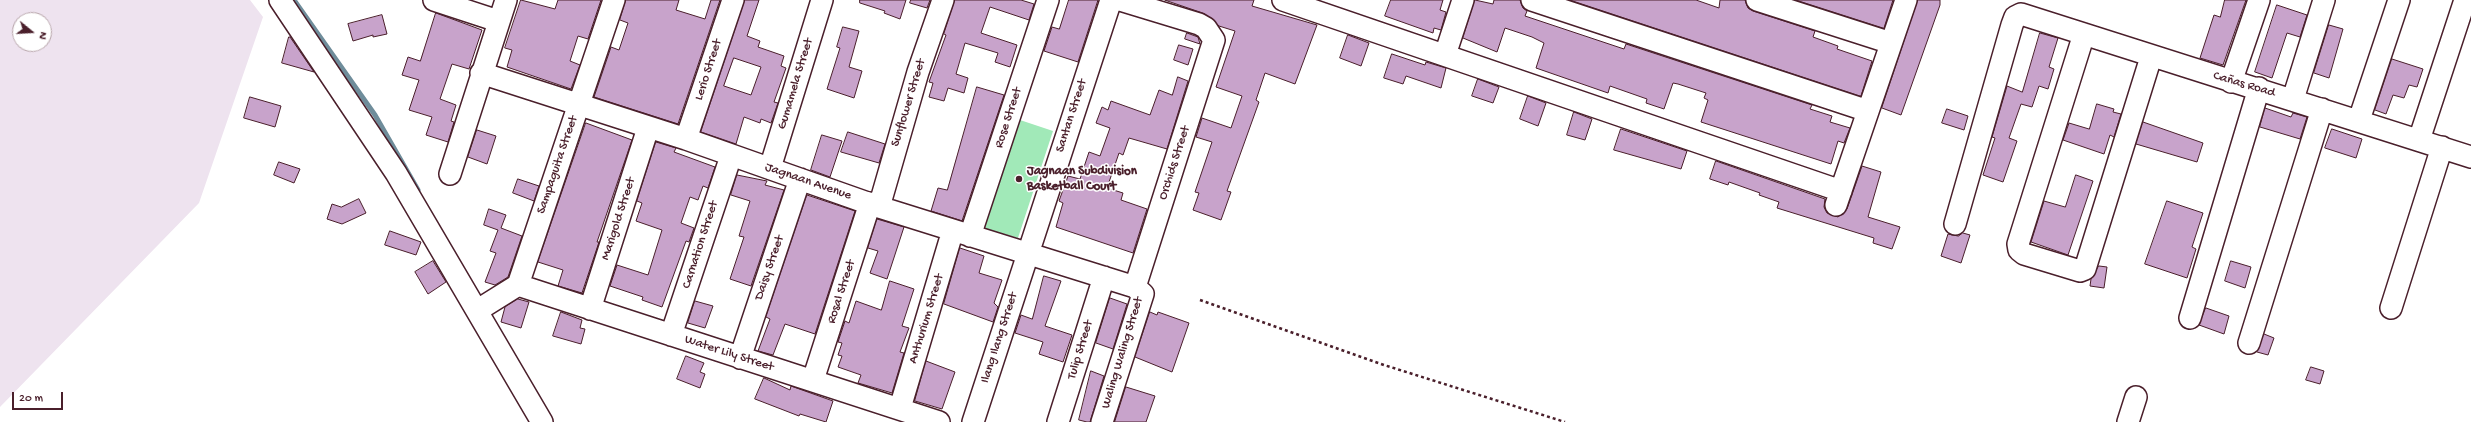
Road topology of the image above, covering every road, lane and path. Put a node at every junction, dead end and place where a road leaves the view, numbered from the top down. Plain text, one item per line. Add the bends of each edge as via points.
1 (280, 0) edge
2 (434, 0) edge
3 (506, 0) edge
4 (614, 0) edge
5 (733, 0) edge
6 (822, 0) edge
7 (943, 0) edge
8 (1048, 0) edge
9 (1111, 0) edge
10 (1120, 0) edge
11 (1283, 0) edge
12 (1463, 0) edge
13 (1532, 0) edge
14 (1757, 0) edge
15 (1906, 0) edge
16 (2259, 0) edge
17 (2324, 0) edge
18 (2399, 0) edge
19 (2465, 0) edge
20 (498, 21) junction
21 (2084, 34) junction
22 (1892, 43) junction
23 (1445, 56) junction
24 (2151, 57) junction
25 (481, 73) junction
26 (2231, 82) junction
27 (2259, 88) junction
28 (2293, 99) junction
29 (578, 105) junction
30 (2322, 109) junction
31 (1868, 111) junction
32 (2359, 120) junction
33 (648, 128) junction
34 (686, 140) junction
35 (2419, 140) junction
36 (2442, 147) junction
37 (731, 156) junction
38 (2471, 157) edge
39 (770, 168) junction
40 (450, 174) dead end
41 (800, 179) junction
42 (875, 205) junction
43 (1955, 224) dead end
44 (962, 233) junction
45 (1026, 254) junction
46 (1104, 277) junction
47 (518, 285) junction
48 (1135, 287) junction
49 (1200, 300) dead end
50 (2391, 308) dead end
51 (590, 309) junction
52 (478, 310) junction
53 (2190, 318) dead end
54 (671, 335) junction
55 (2250, 343) dead end
56 (740, 358) junction
57 (813, 380) junction
58 (2136, 397) dead end
59 (900, 408) junction
60 (542, 422) edge
61 (939, 422) edge
62 (973, 422) edge
63 (1058, 422) edge
64 (1102, 422) edge
65 (1564, 422) edge
66 (2128, 422) edge

1 - 52 street via 396,173
2 - 20 street
3 - 20 street
4 - 29 street, Sampaguita Street
5 - 34 street, Lerio Street
6 - 39 street, Gumamela Street
7 - 42 street, Sunflower Street
8 - 44 street, Rose Street
9 - 45 street, Santan Street
10 - 48 street, Orchids Street via 1199,24 1206,28 1214,40
11 - 23 street
12 - 23 street
13 - 31 street
14 - 22 street
15 - 22 street
16 - 26 street
17 - 28 street
18 - 32 street
19 - 35 street
20 - 25 street
21 - 24 street, Cañas Road
21 - 24 street via 2018,244 2019,250 2024,254 2080,271 2085,269
21 - 43 street, Cañas Road via 2025,14 2017,16 2012,24
22 - 31 street
23 - 31 street via 1839,198
24 - 26 street, Cañas Road
25 - 29 street, Jagnaan Avenue
25 - 40 street
26 - 27 street, Cañas Road
27 - 28 street, Cañas Road
27 - 53 street
28 - 30 street, Cañas Road
29 - 33 street, Jagnaan Avenue
29 - 47 street, Sampaguita Street
30 - 32 street, Cañas Road
30 - 55 street
32 - 35 street, Cañas Road
33 - 34 street, Jagnaan Avenue
33 - 51 street, Marigold Street
34 - 37 street, Jagnaan Avenue
35 - 36 street, Cañas Road
36 - 38 street, Cañas Road
36 - 50 street
37 - 39 street, Jagnaan Avenue
37 - 54 street, Carnation Street
39 - 41 street, Jagnaan Avenue
41 - 42 street, Jagnaan Avenue
41 - 56 street, Daisy Street
42 - 44 street, Jagnaan Avenue
42 - 57 street, Rosal Street
44 - 45 street, Jagnaan Avenue
44 - 59 street, Anthurium Street
45 - 46 street, Jagnaan Avenue
45 - 62 street, Ilang Ilang Street
46 - 48 street, Jagnaan Avenue
46 - 63 street, Tulip Street
47 - 51 street, Water Lily Street
47 - 52 street
48 - 64 street, Waling Waling Street via 1143,294
49 - 65 path via 1384,365
51 - 54 street, Water Lily Street
52 - 60 street
54 - 56 street, Water Lily Street
56 - 57 street, Water Lily Street
57 - 59 street, Water Lily Street
58 - 66 street
59 - 61 street, Water Lily Street

